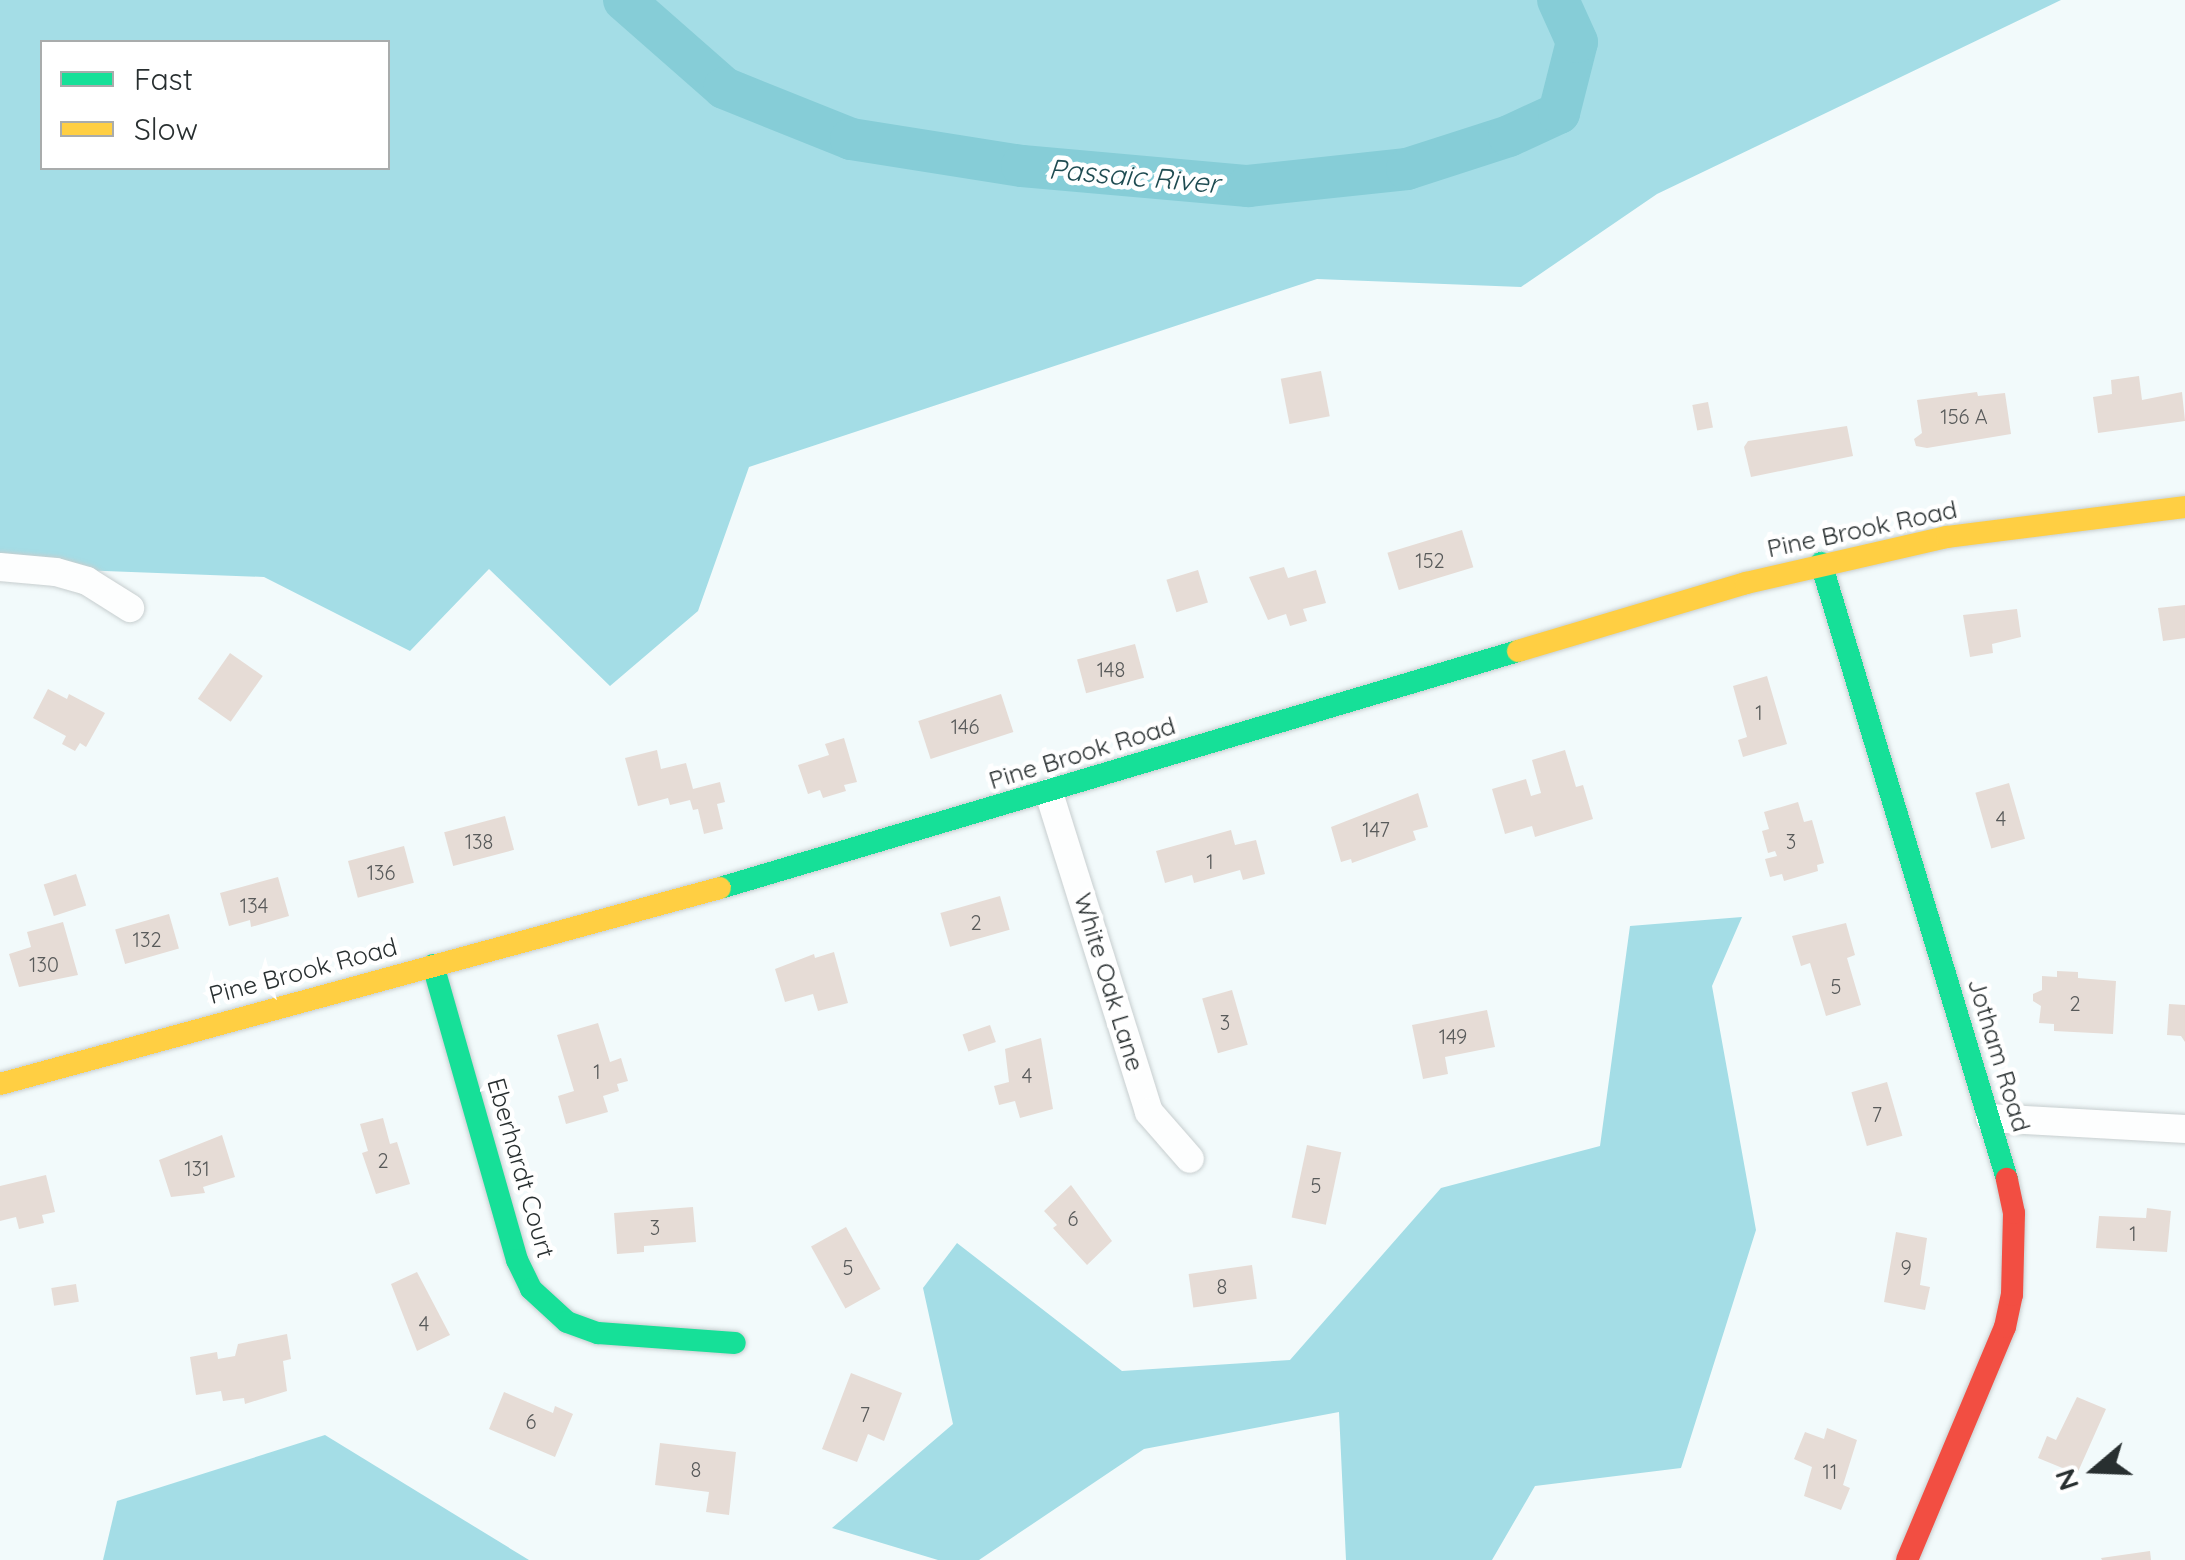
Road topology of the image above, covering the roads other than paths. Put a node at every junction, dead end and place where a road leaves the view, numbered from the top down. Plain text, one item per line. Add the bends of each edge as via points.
1 (2185, 507) edge
2 (1822, 564) junction
3 (0, 567) edge
4 (130, 608) dead end
5 (1049, 793) junction
6 (434, 965) junction
7 (0, 1084) edge
8 (1990, 1118) junction
9 (2185, 1129) edge
10 (1190, 1160) dead end
11 (735, 1344) dead end
12 (1907, 1560) edge

1 - 2 street, Pine Brook Road via 1947,537
2 - 5 street, Pine Brook Road
2 - 8 street, Jotham Road
3 - 4 street via 87,581
5 - 6 street, Pine Brook Road
5 - 10 street, White Oak Lane via 1149,1112
6 - 7 street, Pine Brook Road
6 - 11 street, Eberhardt Court via 531,1290 554,1313 598,1334
8 - 9 street
8 - 12 street, Jotham Road via 2014,1213 2012,1295

